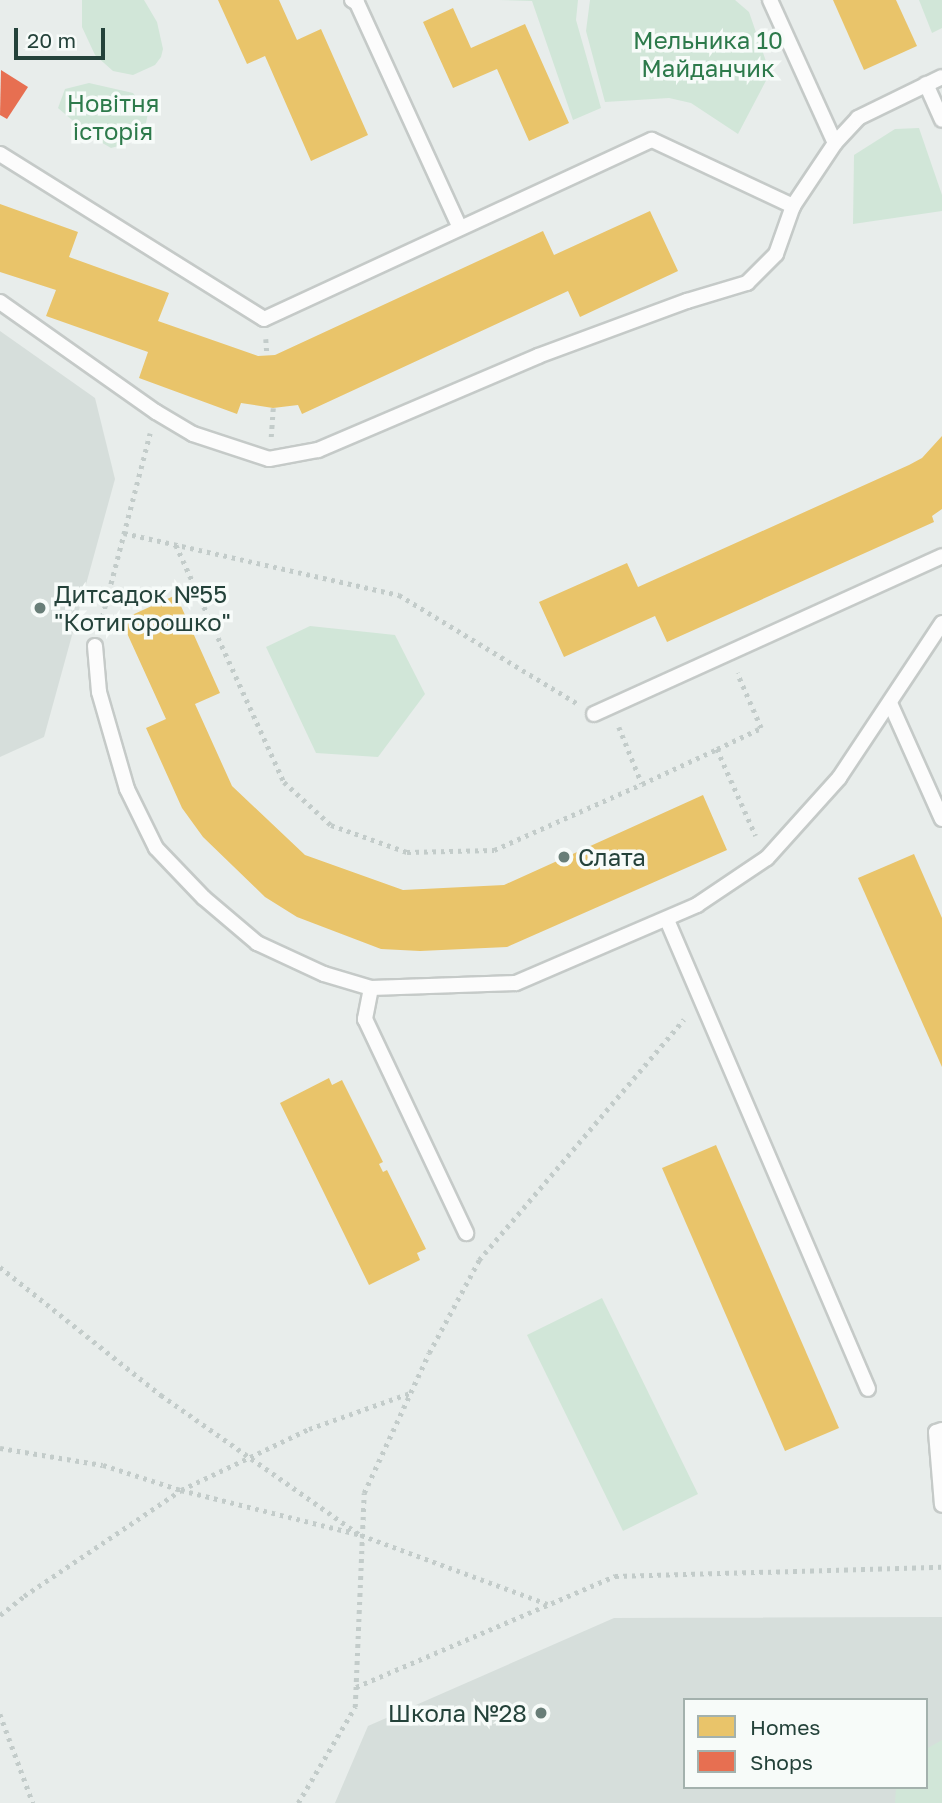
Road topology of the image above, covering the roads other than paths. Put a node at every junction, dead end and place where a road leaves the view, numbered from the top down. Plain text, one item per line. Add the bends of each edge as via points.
1 (770, 0) edge
2 (358, 1) edge
3 (942, 77) edge
4 (926, 84) junction
5 (942, 120) edge
6 (835, 143) junction
7 (0, 154) edge
8 (793, 206) junction
9 (460, 228) junction
10 (0, 302) edge
11 (942, 556) edge
12 (942, 623) edge
13 (94, 646) road end
14 (891, 704) junction
15 (594, 714) road end
16 (942, 820) edge
17 (667, 919) junction
18 (371, 988) junction
19 (466, 1233) dead end
20 (868, 1389) dead end
21 (942, 1430) edge
22 (942, 1505) edge

1 - 6 lane
2 - 9 lane
3 - 4 lane
4 - 5 lane
4 - 6 lane via 858,118
6 - 8 lane
7 - 9 lane via 264,319
8 - 9 lane via 652,140
8 - 10 lane via 776,254 747,283 538,356 318,450 269,459 193,434
11 - 15 lane
12 - 14 lane
13 - 18 lane via 99,692 127,789 156,848 204,898 257,943 324,974
14 - 16 lane
14 - 17 lane via 839,778 766,859 697,905
17 - 18 lane via 516,983
17 - 20 lane
18 - 19 lane via 365,1020
21 - 22 lane via 936,1433

